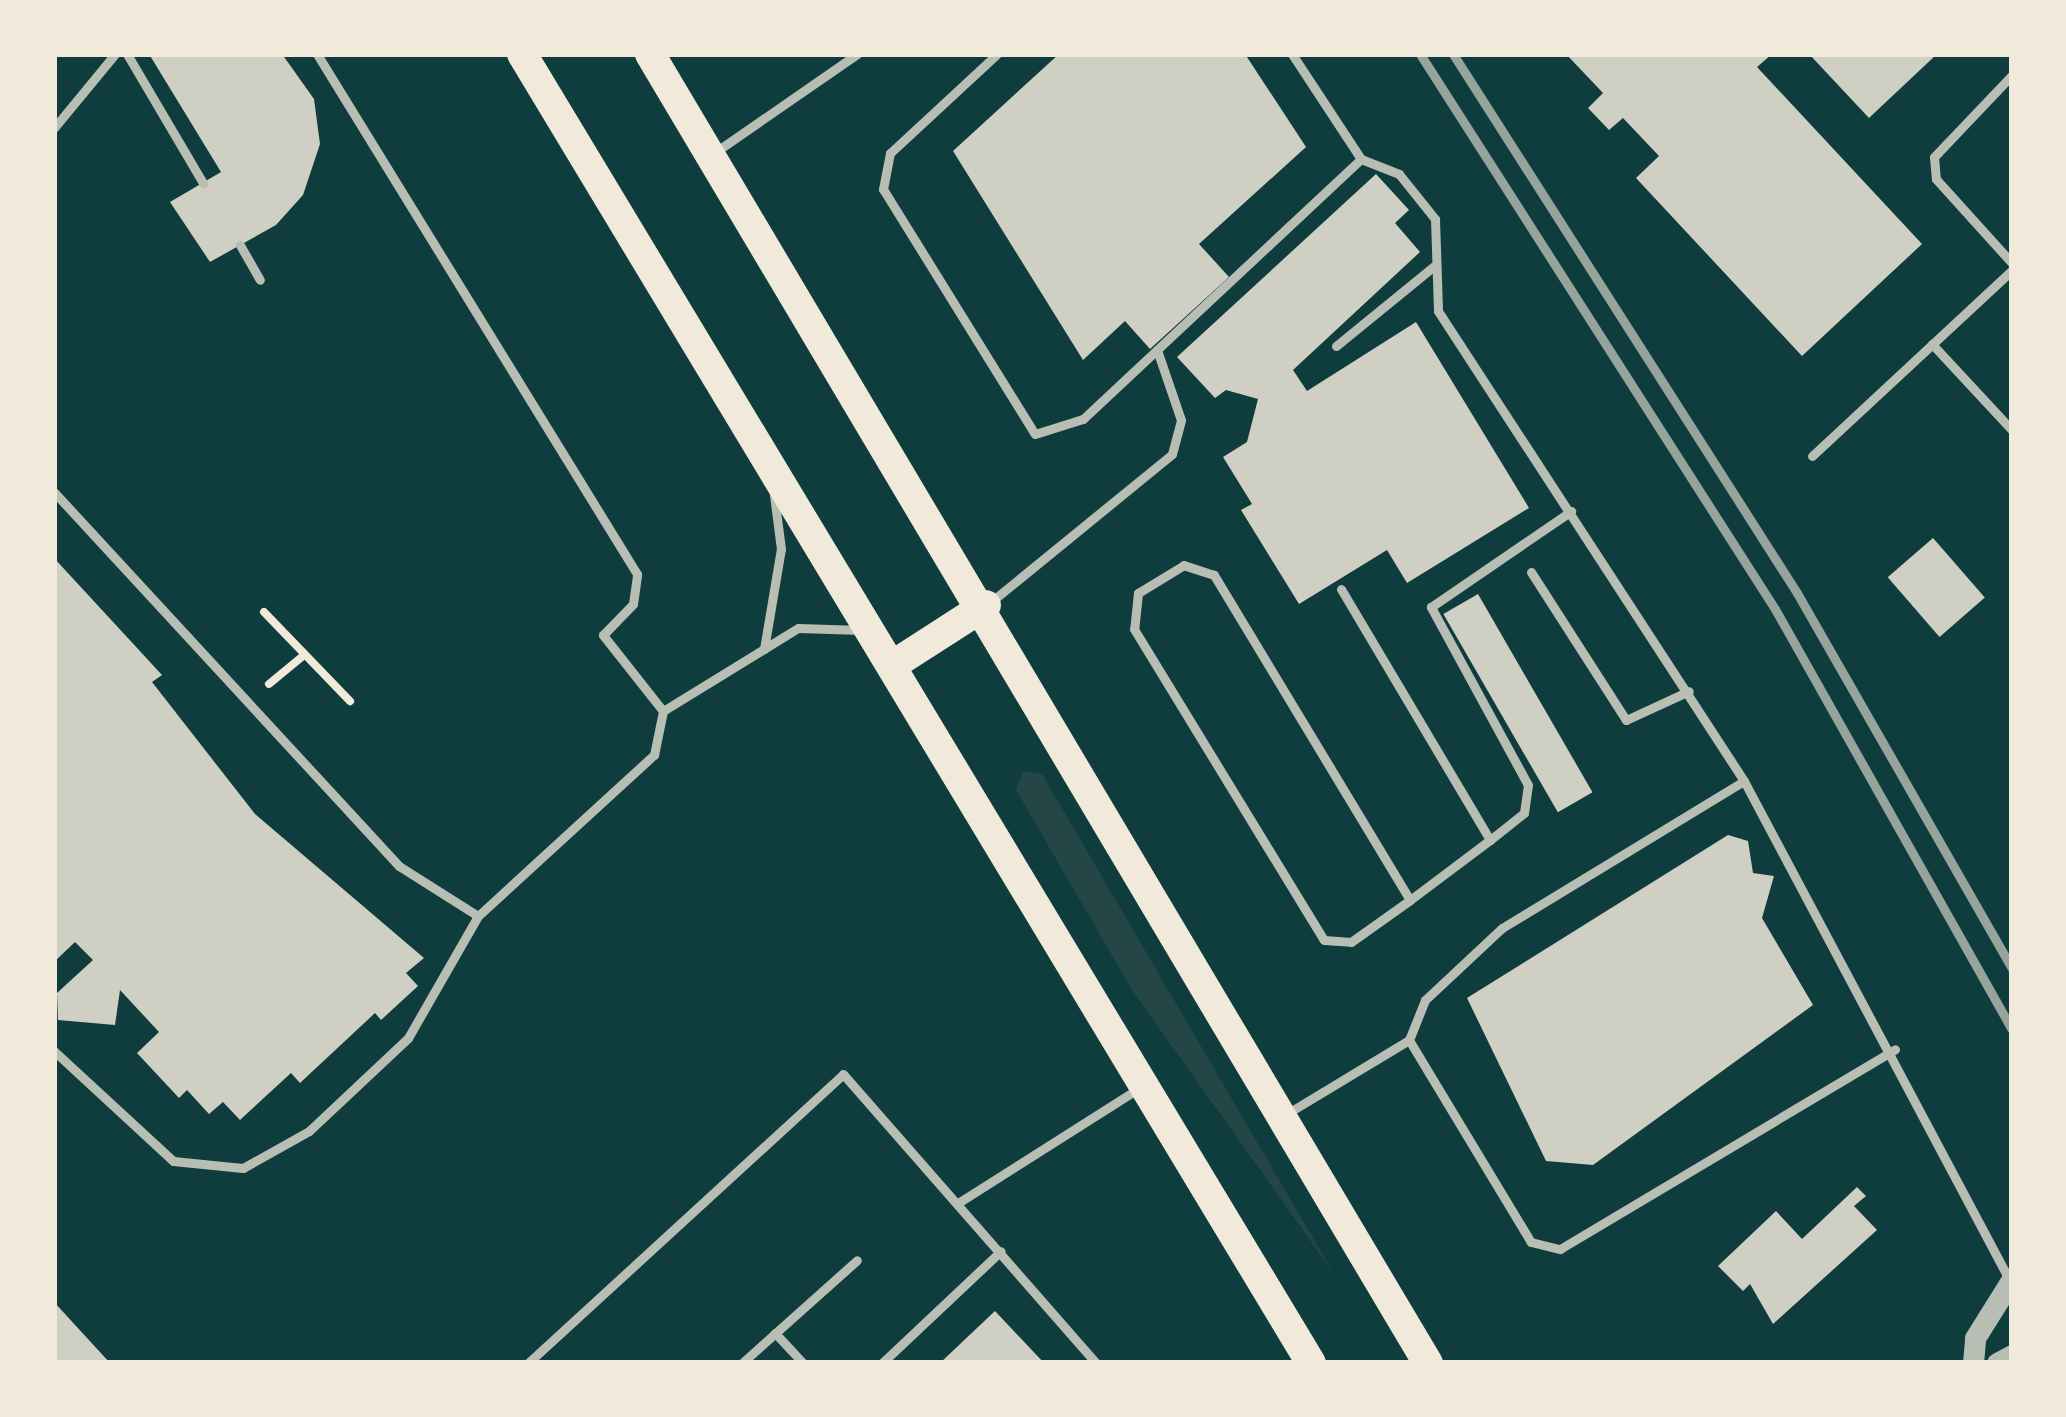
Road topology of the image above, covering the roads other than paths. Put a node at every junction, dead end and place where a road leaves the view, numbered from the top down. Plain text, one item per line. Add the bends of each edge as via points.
1 (115, 54) edge
2 (127, 54) edge
3 (316, 54) edge
4 (522, 54) edge
5 (650, 54) edge
6 (857, 54) edge
7 (998, 54) edge
8 (1292, 54) edge
9 (2012, 75) edge
10 (54, 128) edge
11 (712, 155) junction
12 (1361, 159) junction
13 (203, 182) dead end
14 (240, 245) dead end
15 (1434, 266) junction
16 (2012, 266) edge
17 (260, 280) dead end
18 (1932, 344) junction
19 (1336, 346) dead end
20 (1156, 350) junction
21 (2012, 430) edge
22 (1812, 456) dead end
23 (770, 464) junction
24 (54, 492) edge
25 (1571, 511) junction
26 (1531, 572) dead end
27 (1341, 589) dead end
28 (986, 605) junction
29 (871, 630) junction
30 (764, 649) junction
31 (896, 663) junction
32 (1689, 691) junction
33 (663, 710) junction
34 (1744, 781) junction
35 (1490, 840) junction
36 (1410, 900) junction
37 (478, 916) junction
38 (1408, 1040) junction
39 (1894, 1048) junction
40 (54, 1051) edge
41 (1145, 1084) junction
42 (1282, 1117) junction
43 (958, 1203) junction
44 (1001, 1251) junction
45 (857, 1260) dead end
46 (2011, 1280) edge
47 (775, 1333) junction
48 (2012, 1355) edge
49 (528, 1363) edge
50 (742, 1363) edge
51 (803, 1363) edge
52 (882, 1363) edge
53 (1096, 1363) edge
54 (1312, 1363) edge
55 (1427, 1363) edge
56 (1973, 1363) edge
57 (1997, 1363) edge

1 - 10 lane
2 - 13 lane
3 - 33 lane via 637,574 633,604 603,635
4 - 23 main road
5 - 11 main road
6 - 11 lane
7 - 20 lane via 890,153 883,188 1035,434 1064,433
8 - 12 lane
9 - 16 lane via 1934,157 1936,179
11 - 28 main road
12 - 15 lane via 1399,174 1435,219
12 - 20 lane
14 - 17 lane
15 - 19 lane
15 - 25 lane via 1438,310
16 - 18 lane
18 - 21 lane
18 - 22 lane
20 - 28 lane via 1181,420 1172,454
23 - 29 main road
23 - 30 lane via 782,549
24 - 37 lane via 399,866
25 - 32 lane
25 - 35 lane via 1431,607 1528,785 1524,813
26 - 32 lane via 1626,720
27 - 35 lane
28 - 31 main road
28 - 42 main road
29 - 30 lane via 798,628
29 - 31 main road
30 - 33 lane
31 - 41 main road
32 - 34 lane
33 - 37 lane via 654,755
34 - 38 lane via 1502,928 1425,1000
34 - 39 lane
35 - 36 lane
36 - 36 lane via 1352,943 1324,940 1133,629 1138,593 1184,565 1214,575
37 - 40 lane via 408,1038 309,1131 243,1168 173,1160
38 - 39 lane via 1544,1251
38 - 42 lane
39 - 46 lane
41 - 43 lane
41 - 54 main road
42 - 55 main road
43 - 44 lane
43 - 49 lane via 843,1074
44 - 52 lane
44 - 53 lane
45 - 47 lane
46 - 56 street via 1975,1338
47 - 50 lane
47 - 51 lane
48 - 57 street

